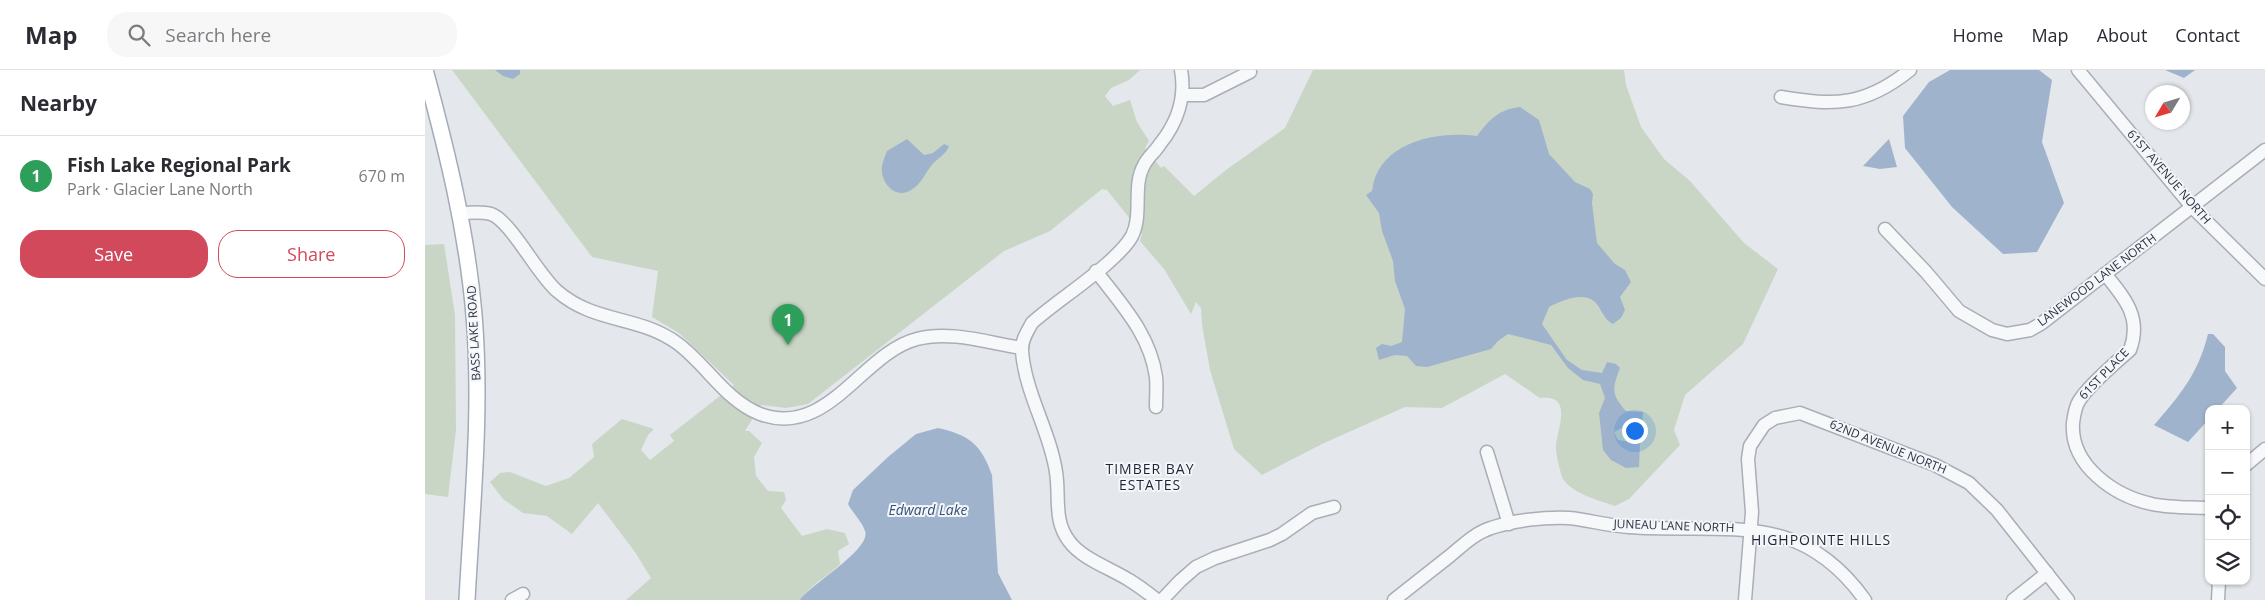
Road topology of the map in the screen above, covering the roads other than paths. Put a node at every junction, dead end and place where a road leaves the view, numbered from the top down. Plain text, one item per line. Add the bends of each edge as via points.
1 (425, 70) edge
2 (1181, 70) edge
3 (1910, 70) edge
4 (2078, 70) edge
5 (1250, 72) dead end
6 (1182, 95) junction
7 (1781, 97) dead end
8 (2265, 150) edge
9 (2192, 207) junction
10 (461, 213) junction
11 (1885, 229) dead end
12 (1096, 271) junction
13 (2105, 274) junction
14 (2265, 279) edge
15 (1022, 348) junction
16 (1157, 407) dead end
17 (2265, 449) edge
18 (1487, 452) dead end
19 (2250, 462) edge
20 (1334, 507) dead end
21 (2205, 508) edge
22 (1509, 524) junction
23 (1750, 529) junction
24 (2047, 573) junction
25 (2219, 585) edge
26 (467, 600) edge
27 (1157, 600) edge
28 (1162, 600) edge
29 (1394, 600) edge
30 (1745, 600) edge
31 (1865, 600) edge
32 (2013, 600) edge
33 (2068, 600) edge
34 (2217, 600) edge

1 - 10 main road, BASS LAKE ROAD
2 - 6 street
3 - 7 street via 1876,93 1851,101 1828,103
4 - 9 street, 61ST AVENUE NORTH
5 - 6 street via 1204,95
6 - 12 street via 1171,130 1142,168 1132,236
8 - 9 street, LANEWOOD LANE NORTH
9 - 13 street, LANEWOOD LANE NORTH
9 - 14 street, 61ST AVENUE NORTH
10 - 15 street via 486,212 498,217 543,275 570,302 588,311 644,325 661,333 691,355 744,405 771,417 793,418 812,413 892,351 917,339 949,336
10 - 26 main road, BASS LAKE ROAD via 474,317 477,392
11 - 13 street, LANEWOOD LANE NORTH via 1959,311 1992,330 2007,334 2030,330
12 - 15 street via 1032,323
12 - 16 street via 1138,326 1146,342 1156,378
13 - 21 street, 61ST PLACE via 2133,315 2134,340 2130,350 2078,402 2073,440 2093,474 2122,493 2153,504
15 - 27 street via 1025,370 1056,470 1058,520 1063,533 1070,544 1082,553 1130,580
17 - 19 street
18 - 22 street
20 - 28 street via 1312,513 1270,540 1196,567
22 - 23 street, JUNEAU LANE NORTH via 1554,518 1630,527
22 - 29 street, JUNEAU LANE NORTH via 1483,531
23 - 24 street, 62ND AVENUE NORTH via 1750,446 1764,425 1775,418 1800,414 1935,465 1969,483 1997,510
23 - 30 street, 62ND AVENUE NORTH
23 - 31 street, JUNEAU LANE NORTH via 1775,533 1819,553 1839,568
24 - 32 street
24 - 33 street, 62ND AVENUE NORTH
25 - 34 street

